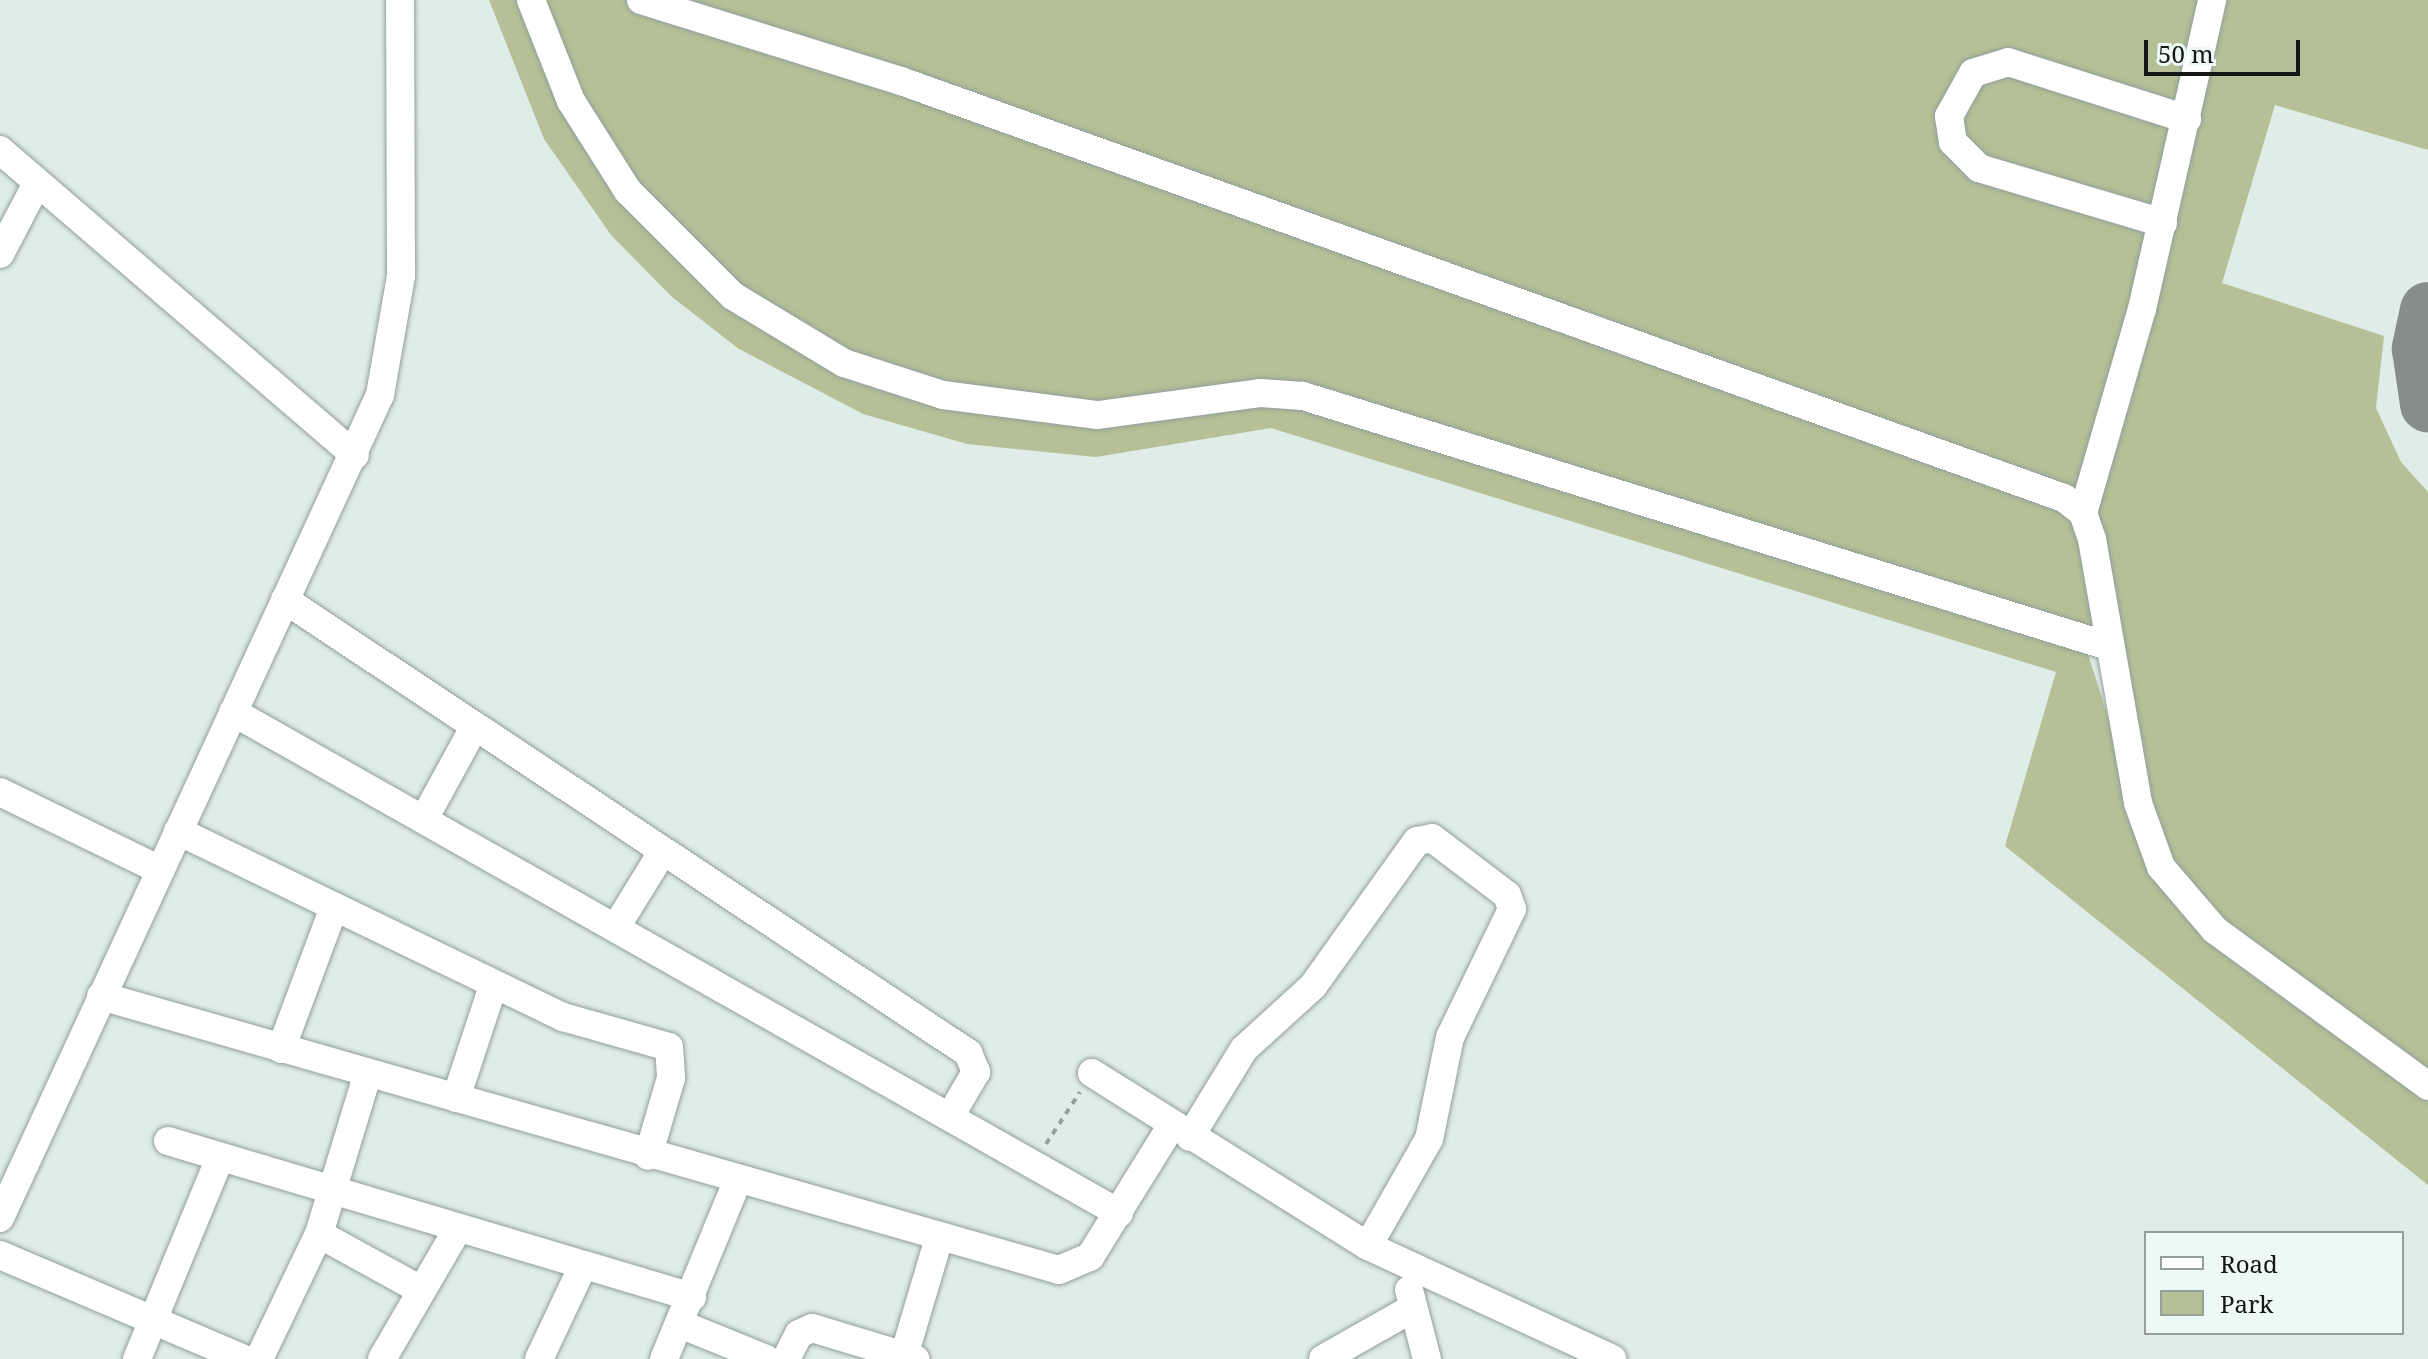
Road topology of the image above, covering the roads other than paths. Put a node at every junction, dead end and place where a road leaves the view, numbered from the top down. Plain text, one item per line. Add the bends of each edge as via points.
1 (400, 0) edge
2 (531, 0) edge
3 (641, 0) edge
4 (2212, 0) edge
5 (2187, 119) junction
6 (0, 150) edge
7 (36, 185) junction
8 (2163, 223) junction
9 (0, 254) edge
10 (355, 455) junction
11 (2083, 513) junction
12 (285, 600) junction
13 (2105, 645) junction
14 (233, 712) junction
15 (475, 726) junction
16 (0, 792) edge
17 (424, 819) junction
18 (178, 831) junction
19 (663, 851) junction
20 (160, 870) junction
21 (334, 907) junction
22 (616, 927) junction
23 (493, 986) junction
24 (101, 996) junction
25 (281, 1049) junction
26 (1092, 1073) road end
27 (367, 1076) junction
28 (2428, 1086) edge
29 (456, 1098) junction
30 (951, 1115) junction
31 (1181, 1131) junction
32 (168, 1141) dead end
33 (648, 1156) junction
34 (219, 1160) junction
35 (737, 1182) junction
36 (334, 1191) junction
37 (1119, 1213) junction
38 (0, 1218) edge
39 (457, 1230) junction
40 (319, 1234) junction
41 (939, 1238) junction
42 (1368, 1246) junction
43 (0, 1255) edge
44 (1402, 1263) junction
45 (582, 1268) junction
46 (421, 1290) junction
47 (692, 1297) junction
48 (1413, 1308) junction
49 (153, 1321) junction
50 (680, 1324) junction
51 (908, 1358) edge
52 (137, 1359) edge
53 (244, 1359) edge
54 (259, 1359) edge
55 (382, 1359) edge
56 (539, 1359) edge
57 (664, 1359) edge
58 (766, 1359) edge
59 (786, 1359) edge
60 (1323, 1359) edge
61 (1427, 1359) edge
62 (1612, 1359) edge

1 - 10 street via 400,306 389,366
2 - 13 street via 571,101 628,191 733,296 844,363 968,400 1098,415 1260,393 1303,396
3 - 11 street via 901,81 2037,485
4 - 5 street
5 - 8 street
5 - 8 street via 2008,62 1973,73 1949,116 1953,142 1979,168
6 - 7 street
7 - 9 street
7 - 10 street
8 - 11 street
10 - 12 street
11 - 13 street
12 - 14 street
12 - 15 street
13 - 28 street via 2143,824 2177,892 2215,930
14 - 17 street
14 - 18 street
15 - 17 street
15 - 19 street
16 - 20 street
17 - 22 street
18 - 20 street
18 - 21 street
19 - 22 street
19 - 30 street via 972,1056 976,1072
20 - 24 street
21 - 23 street
21 - 25 street
22 - 30 street
23 - 29 street
23 - 33 street via 585,1025 669,1047 671,1078
24 - 25 street
24 - 38 street
25 - 27 street
26 - 31 street
27 - 29 street
27 - 36 street
29 - 33 street
30 - 37 street
31 - 37 street
31 - 42 street
31 - 42 street via 1244,1049 1313,986 1417,841 1432,838 1507,895 1512,909 1450,1037 1429,1139
32 - 34 street
33 - 35 street
34 - 36 street
34 - 49 street
35 - 41 street
35 - 47 street
36 - 39 street
36 - 40 street
37 - 41 street via 1090,1257 1067,1270
39 - 45 street
39 - 46 street
40 - 46 street
40 - 54 street
41 - 51 street
42 - 44 street
43 - 49 street
44 - 48 street
44 - 62 street
45 - 47 street
45 - 56 street
46 - 55 street
47 - 50 street
48 - 60 street
48 - 61 street
49 - 52 street
49 - 53 street
50 - 57 street
50 - 58 street
51 - 59 street via 812,1328 799,1334

